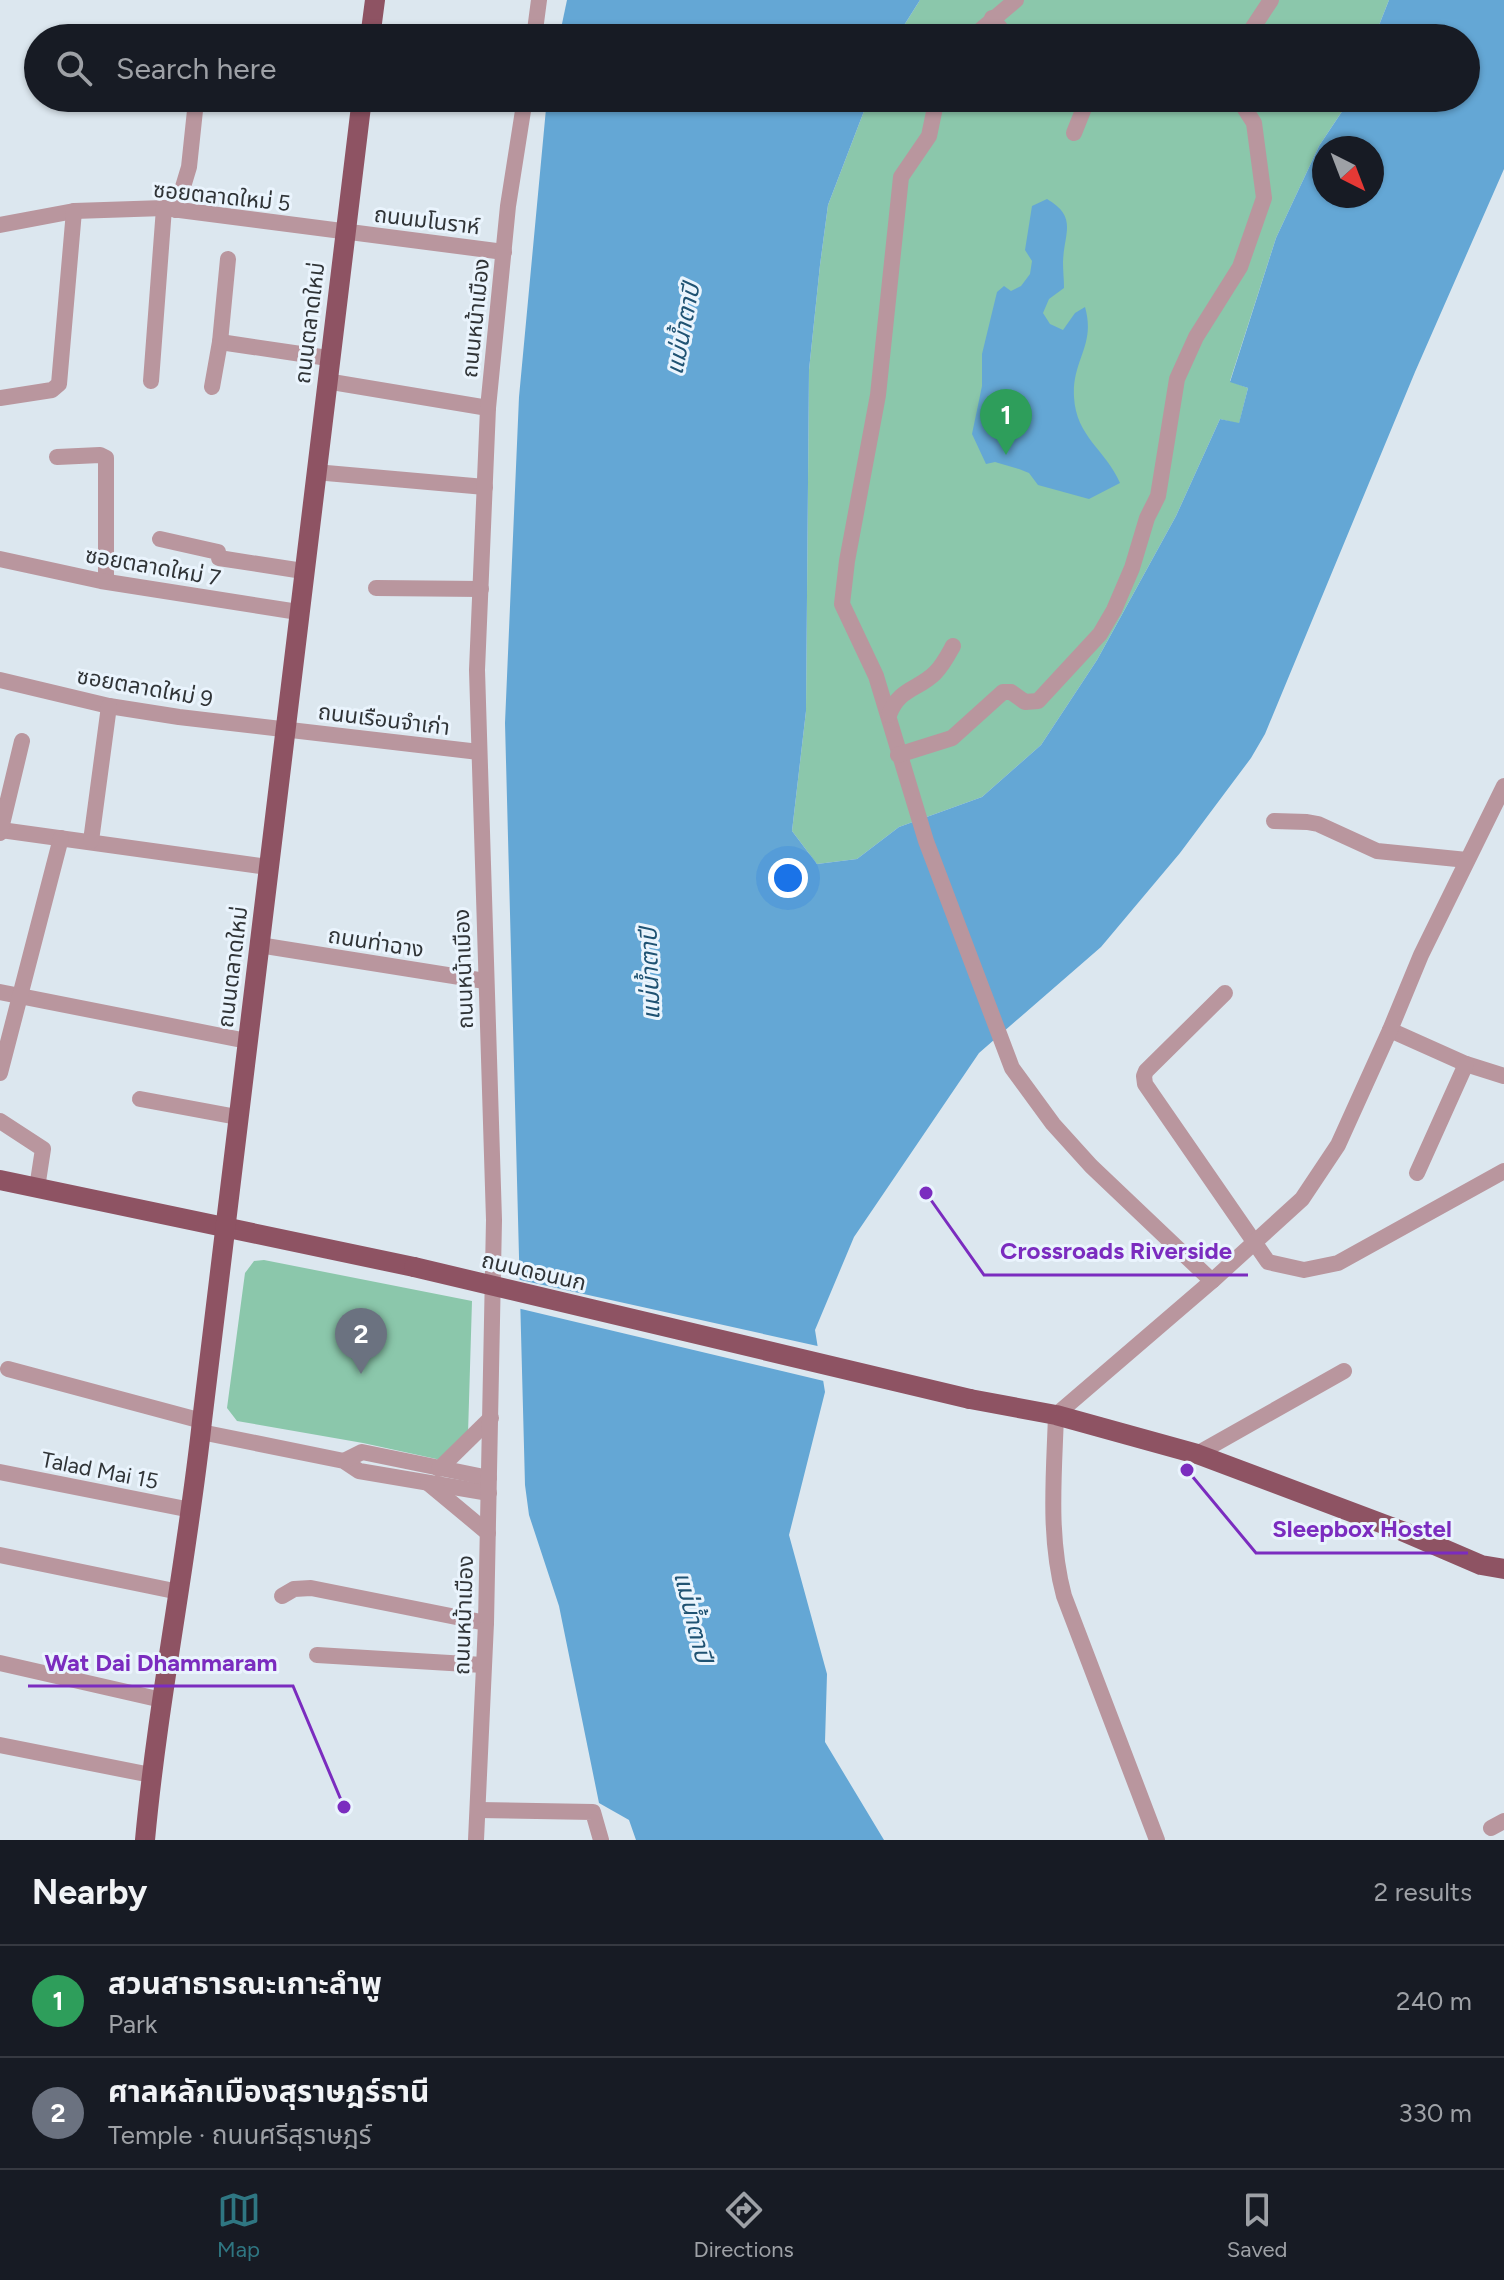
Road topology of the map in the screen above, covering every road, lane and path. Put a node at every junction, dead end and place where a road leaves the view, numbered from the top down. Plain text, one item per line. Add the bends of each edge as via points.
1 (375, 0) edge
2 (539, 0) edge
3 (1016, 0) edge
4 (1271, 0) edge
5 (992, 18) junction
6 (372, 24) edge
7 (536, 24) edge
8 (986, 24) edge
9 (997, 24) edge
10 (1255, 24) edge
11 (195, 112) edge
12 (360, 112) edge
13 (523, 112) edge
14 (934, 112) edge
15 (1082, 112) edge
16 (1247, 112) edge
17 (1074, 133) dead end
18 (170, 209) junction
19 (74, 211) junction
20 (0, 225) edge
21 (345, 233) junction
22 (504, 252) junction
23 (228, 259) dead end
24 (220, 342) junction
25 (328, 358) junction
26 (151, 381) dead end
27 (326, 381) junction
28 (212, 387) dead end
29 (0, 398) edge
30 (488, 408) junction
31 (57, 457) dead end
32 (315, 472) junction
33 (485, 487) junction
34 (160, 539) dead end
35 (0, 559) edge
36 (303, 571) junction
37 (106, 581) junction
38 (376, 588) dead end
39 (481, 589) junction
40 (298, 612) junction
41 (953, 646) dead end
42 (0, 680) edge
43 (109, 706) junction
44 (889, 715) junction
45 (284, 729) junction
46 (22, 741) dead end
47 (479, 752) junction
48 (898, 755) junction
49 (1504, 788) edge
50 (1274, 821) dead end
51 (0, 831) edge
52 (61, 838) junction
53 (91, 841) junction
54 (1467, 860) junction
55 (268, 867) junction
56 (259, 945) junction
57 (485, 981) junction
58 (0, 992) edge
59 (1225, 993) dead end
60 (21, 995) junction
61 (1390, 1030) junction
62 (247, 1041) junction
63 (1466, 1064) junction
64 (0, 1073) edge
65 (1504, 1076) edge
66 (140, 1099) dead end
67 (237, 1117) junction
68 (0, 1121) edge
69 (1504, 1171) edge
70 (1417, 1173) dead end
71 (0, 1180) edge
72 (37, 1188) junction
73 (223, 1226) junction
74 (1254, 1242) junction
75 (1212, 1281) junction
76 (8, 1369) dead end
77 (1344, 1371) dead end
78 (1056, 1415) junction
79 (491, 1418) junction
80 (202, 1426) junction
81 (1197, 1454) junction
82 (344, 1461) junction
83 (439, 1469) junction
84 (0, 1472) edge
85 (426, 1482) junction
86 (489, 1486) junction
87 (191, 1510) junction
88 (488, 1533) junction
89 (0, 1555) edge
90 (1504, 1569) edge
91 (179, 1592) junction
92 (282, 1596) dead end
93 (486, 1623) junction
94 (317, 1655) dead end
95 (0, 1663) edge
96 (483, 1665) junction
97 (162, 1700) junction
98 (0, 1745) edge
99 (151, 1775) junction
100 (478, 1810) junction
101 (145, 1840) edge
102 (476, 1840) edge
103 (601, 1840) edge
104 (1157, 1840) edge

1 - 6 main road
2 - 7 street
3 - 5 street
4 - 10 street
5 - 8 street
5 - 9 street
11 - 18 street via 189,167
12 - 21 main road, ถนนตลาดใหม่
13 - 22 street, ถนนหน้าเมือง
14 - 44 street via 929,136 901,177 878,395 842,604
15 - 17 street
16 - 48 street via 1254,123 1264,198 1240,267 1196,337 1177,379 1158,496 1114,610 1100,634 1041,698 1031,703 1003,692 952,738
18 - 19 street, ซอยตลาดใหม่ 5
18 - 21 street, ซอยตลาดใหม่ 5
18 - 26 street
19 - 20 street, ซอยตลาดใหม่ 5
19 - 29 street via 59,384 52,390
21 - 22 street, ถนนมโนราห์
21 - 25 main road, ถนนตลาดใหม่
22 - 30 street, ถนนหน้าเมือง
23 - 24 street
24 - 25 street
24 - 28 street
25 - 27 main road, ถนนตลาดใหม่
27 - 30 street
27 - 32 main road, ถนนตลาดใหม่
30 - 33 street, ถนนหน้าเมือง
31 - 37 street via 106,458
32 - 33 street
32 - 36 main road, ถนนตลาดใหม่
33 - 39 street, ถนนหน้าเมือง
34 - 36 street via 218,552 219,558
35 - 37 street, ซอยตลาดใหม่ 7
36 - 40 main road, ถนนตลาดใหม่
37 - 40 street, ซอยตลาดใหม่ 7
38 - 39 street
39 - 47 street, ถนนหน้าเมือง
40 - 45 main road, ถนนตลาดใหม่
41 - 44 street via 937,672 907,690
42 - 43 street, ซอยตลาดใหม่ 9
43 - 45 street, ซอยตลาดใหม่ 9
43 - 53 street
44 - 48 street
45 - 47 street, ถนนเรือนจำเก่า
45 - 55 main road, ถนนตลาดใหม่
46 - 51 street
47 - 57 street, ถนนหน้าเมือง
48 - 75 street via 1005,1054 1070,1143
49 - 54 street
50 - 54 street via 1318,824 1377,851
51 - 52 street
52 - 53 street
52 - 60 street
53 - 55 street
54 - 61 street
55 - 56 main road, ถนนตลาดใหม่
56 - 57 street, ถนนท่าฉาง
56 - 62 main road, ถนนตลาดใหม่
57 - 79 street, ถนนหน้าเมือง via 494,1220
58 - 60 street
59 - 74 street via 1144,1076
60 - 62 street
60 - 64 street
61 - 63 street
61 - 74 street via 1338,1145 1302,1199
62 - 67 main road, ถนนตลาดใหม่
63 - 65 street
63 - 70 street
66 - 67 street
67 - 73 main road, ถนนตลาดใหม่
68 - 72 street via 43,1149
69 - 74 street via 1338,1263 1304,1270 1268,1262
71 - 72 main road, ถนนดอนนก
72 - 73 main road, ถนนดอนนก
73 - 78 main road, ถนนดอนนก, bridge
73 - 80 main road, ถนนตลาดใหม่
74 - 75 street
75 - 78 street
76 - 80 street
77 - 81 street
78 - 81 main road, ถนนดอนนก
78 - 104 street via 1056,1568
79 - 83 street
79 - 86 street, ถนนหน้าเมือง
80 - 82 street
80 - 87 main road, ถนนตลาดใหม่
81 - 90 main road, ถนนดอนนก via 1481,1565
82 - 83 street via 362,1452
82 - 85 street via 359,1471
83 - 86 street
84 - 87 street, Talad Mai 15
85 - 86 street
85 - 88 street
86 - 88 street, ถนนหน้าเมือง
87 - 91 main road, ถนนตลาดใหม่
88 - 93 street, ถนนหน้าเมือง
89 - 91 street
91 - 97 main road, ถนนตลาดใหม่
92 - 93 street via 311,1588
93 - 96 street, ถนนหน้าเมือง
94 - 96 street
95 - 97 street
96 - 100 street, ถนนหน้าเมือง
97 - 99 main road, ถนนตลาดใหม่
98 - 99 street
99 - 101 main road, ถนนตลาดใหม่
100 - 102 street, ถนนหน้าเมือง
100 - 103 street via 593,1812

